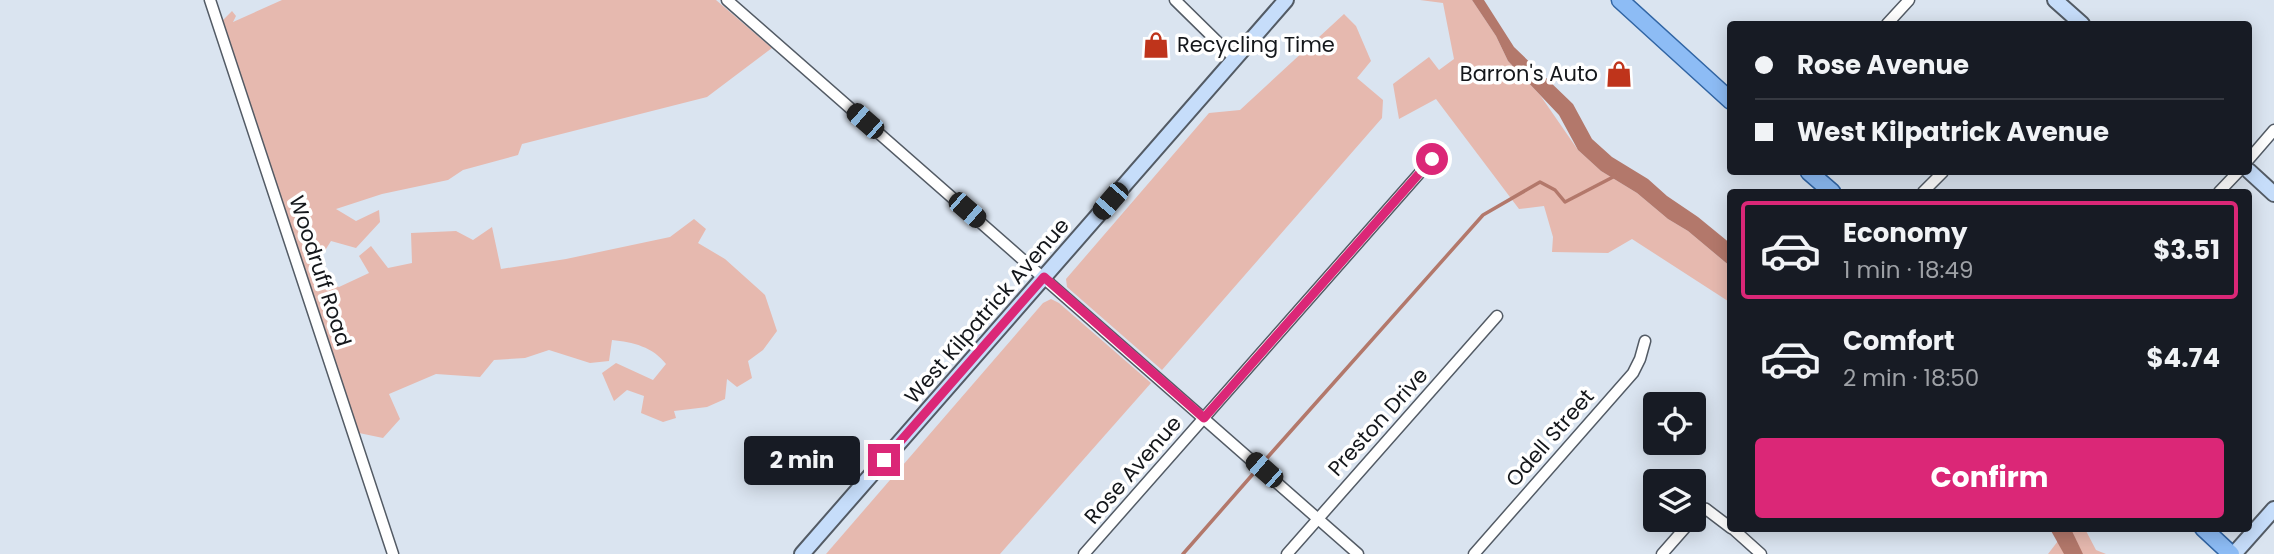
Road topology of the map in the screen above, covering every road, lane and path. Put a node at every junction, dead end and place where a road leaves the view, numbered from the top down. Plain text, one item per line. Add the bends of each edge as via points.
1 (210, 0) edge
2 (727, 0) edge
3 (1175, 0) edge
4 (1286, 0) edge
5 (1620, 0) edge
6 (1909, 0) edge
7 (2055, 0) edge
8 (1889, 21) edge
9 (2077, 21) edge
10 (1234, 58) junction
11 (1727, 97) edge
12 (2274, 130) edge
13 (2252, 156) edge
14 (1432, 159) dead end
15 (2252, 174) edge
16 (1812, 175) edge
17 (1940, 175) edge
18 (2235, 175) edge
19 (1829, 189) edge
20 (1926, 189) edge
21 (2222, 189) edge
22 (2274, 194) edge
23 (1044, 277) junction
24 (1497, 316) dead end
25 (1645, 341) dead end
26 (1204, 418) junction
27 (1706, 509) edge
28 (2274, 509) edge
29 (1318, 518) junction
30 (1727, 525) edge
31 (1681, 532) edge
32 (1736, 532) edge
33 (2207, 532) edge
34 (393, 554) edge
35 (802, 554) edge
36 (1084, 554) edge
37 (1287, 554) edge
38 (1358, 554) edge
39 (1474, 554) edge
40 (1662, 554) edge
41 (1761, 554) edge
42 (2232, 554) edge

1 - 34 street, Woodruff Road
2 - 23 street
3 - 10 street
4 - 10 main road, West Kilpatrick Avenue
5 - 11 main road
6 - 8 street
7 - 9 main road
10 - 23 main road, West Kilpatrick Avenue
12 - 13 street
14 - 26 street, Rose Avenue
15 - 22 main road
16 - 19 main road
17 - 20 street
18 - 21 street
23 - 26 street
23 - 35 main road, West Kilpatrick Avenue
24 - 29 street, Preston Drive
25 - 39 street, Odell Street via 1633,373
26 - 29 street
26 - 36 street, Rose Avenue
27 - 30 street
28 - 42 main road
29 - 37 street, Preston Drive
29 - 38 street
31 - 40 street
32 - 41 street
33 - 42 main road

